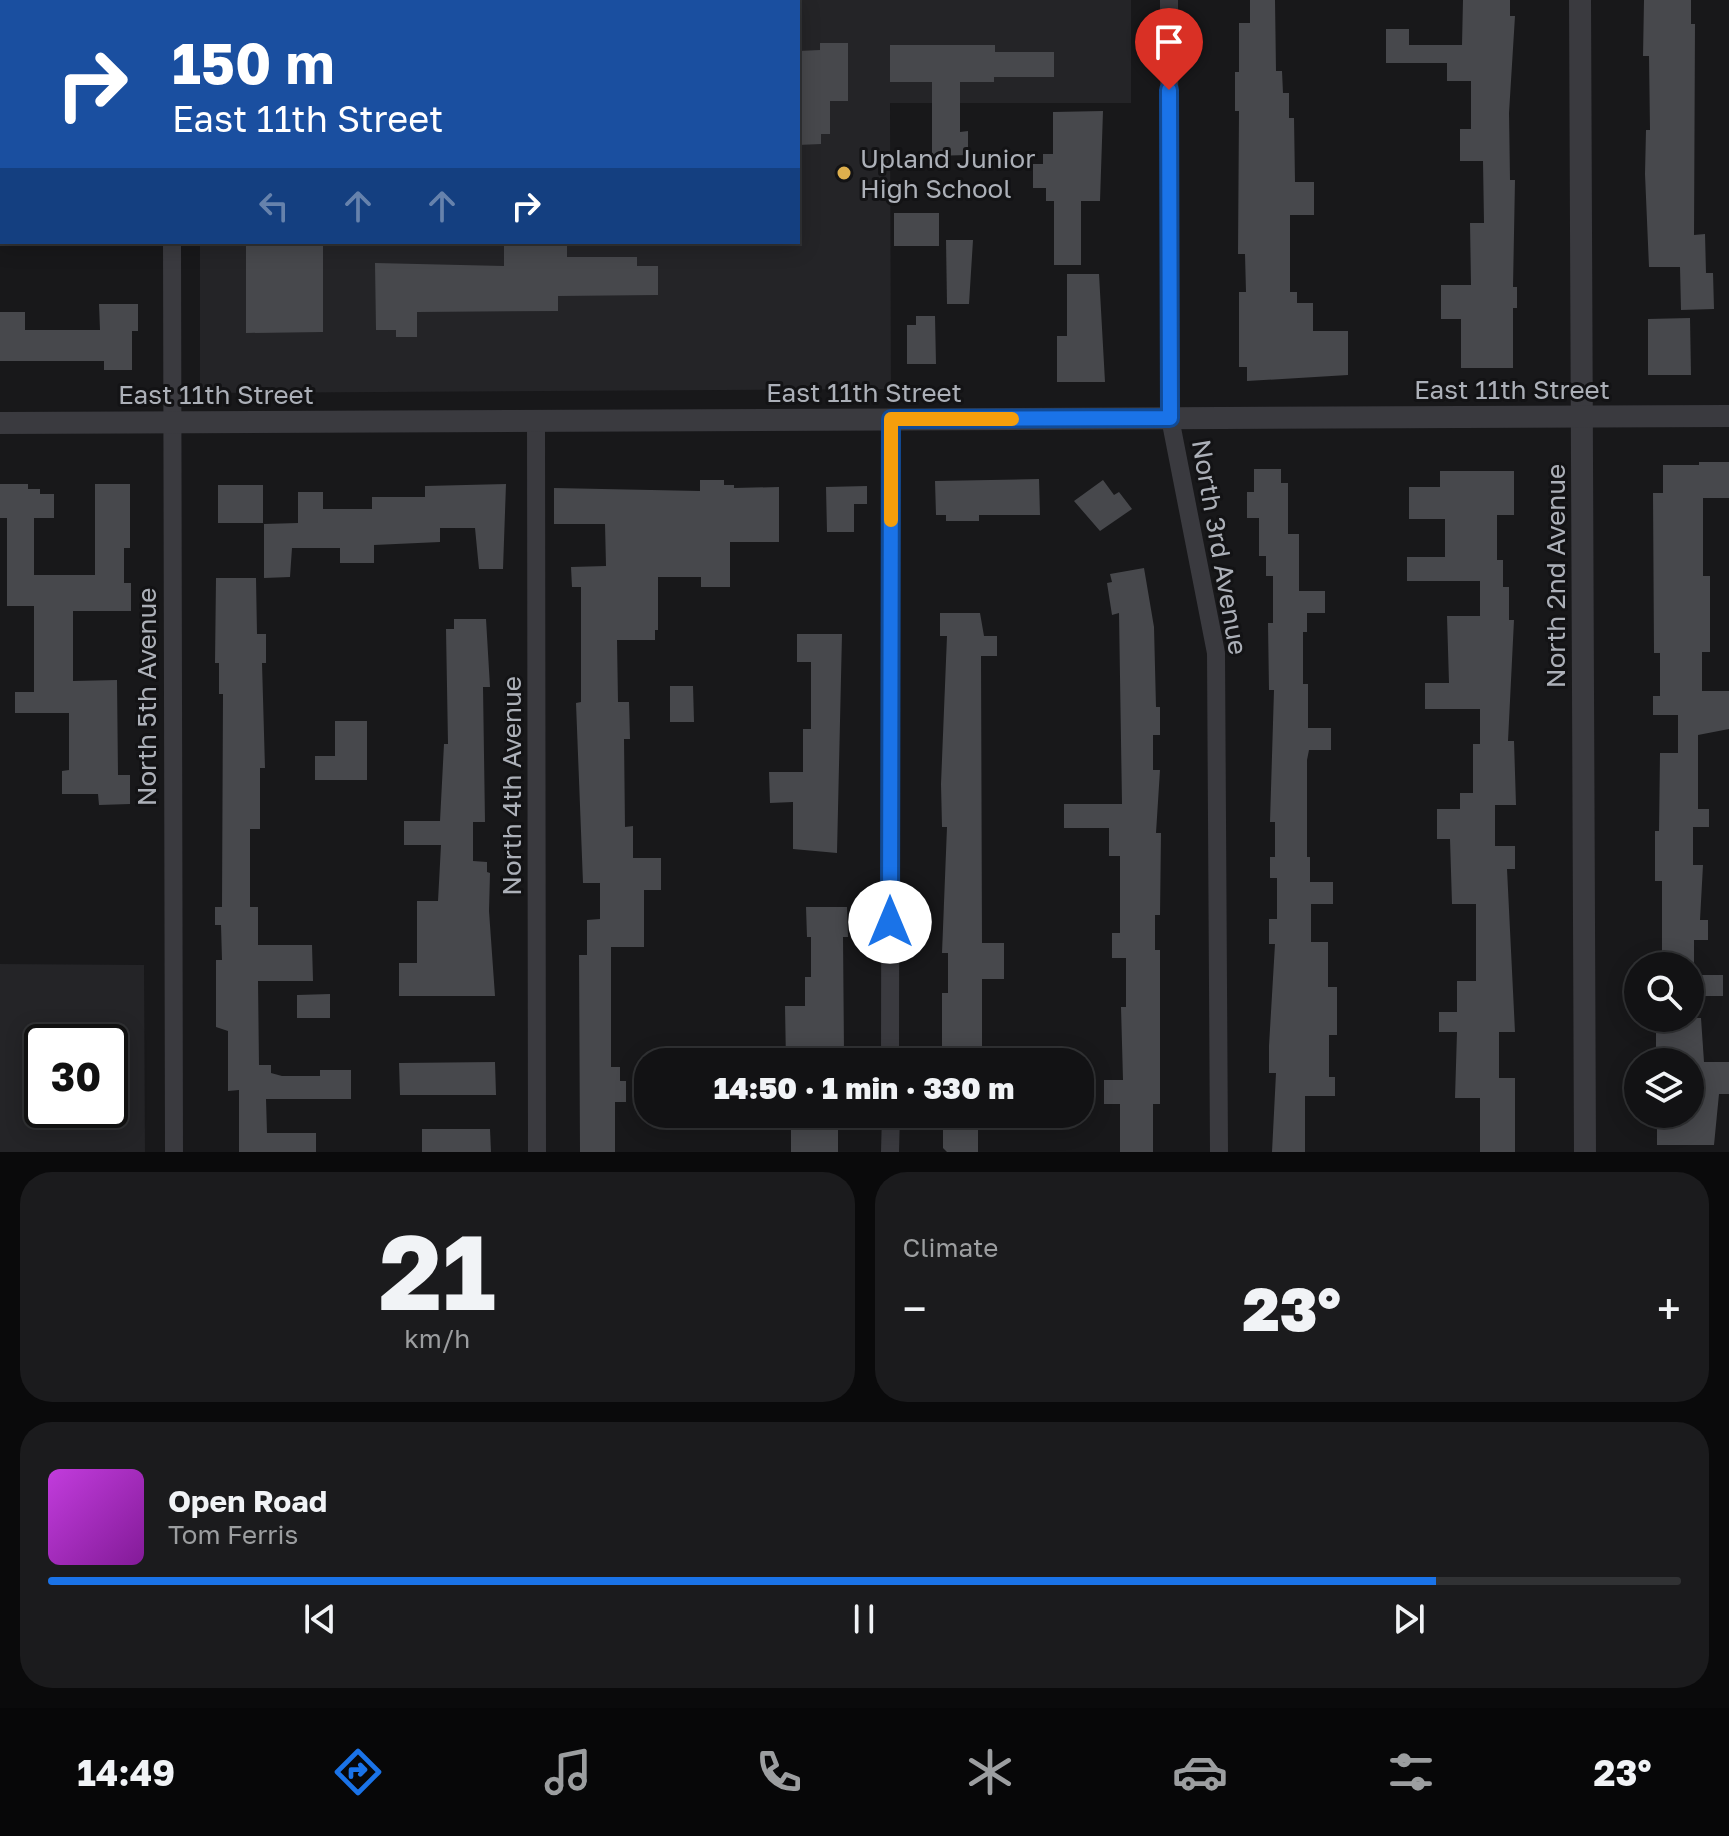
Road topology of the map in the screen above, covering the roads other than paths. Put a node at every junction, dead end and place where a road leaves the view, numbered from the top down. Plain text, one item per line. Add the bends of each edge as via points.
1 (1169, 0) edge
2 (1580, 0) edge
3 (172, 244) edge
4 (1729, 416) edge
5 (1582, 417) junction
6 (1170, 418) junction
7 (891, 419) junction
8 (536, 421) junction
9 (0, 423) edge
10 (171, 423) junction
11 (890, 1048) edge
12 (891, 1128) edge
13 (174, 1152) edge
14 (537, 1152) edge
15 (890, 1152) edge
16 (1219, 1152) edge
17 (1585, 1152) edge

1 - 6 street, North 3rd Avenue
2 - 5 street, North 2nd Avenue
3 - 10 street, North 5th Avenue
4 - 5 street, East 11th Street
5 - 6 street, East 11th Street
5 - 17 street, North 2nd Avenue
6 - 7 street, East 11th Street
6 - 16 street, North 3rd Avenue via 1216,653
7 - 8 street, East 11th Street
7 - 11 street
8 - 10 street, East 11th Street
8 - 14 street, North 4th Avenue
9 - 10 street, East 11th Street
10 - 13 street, North 5th Avenue
12 - 15 street

